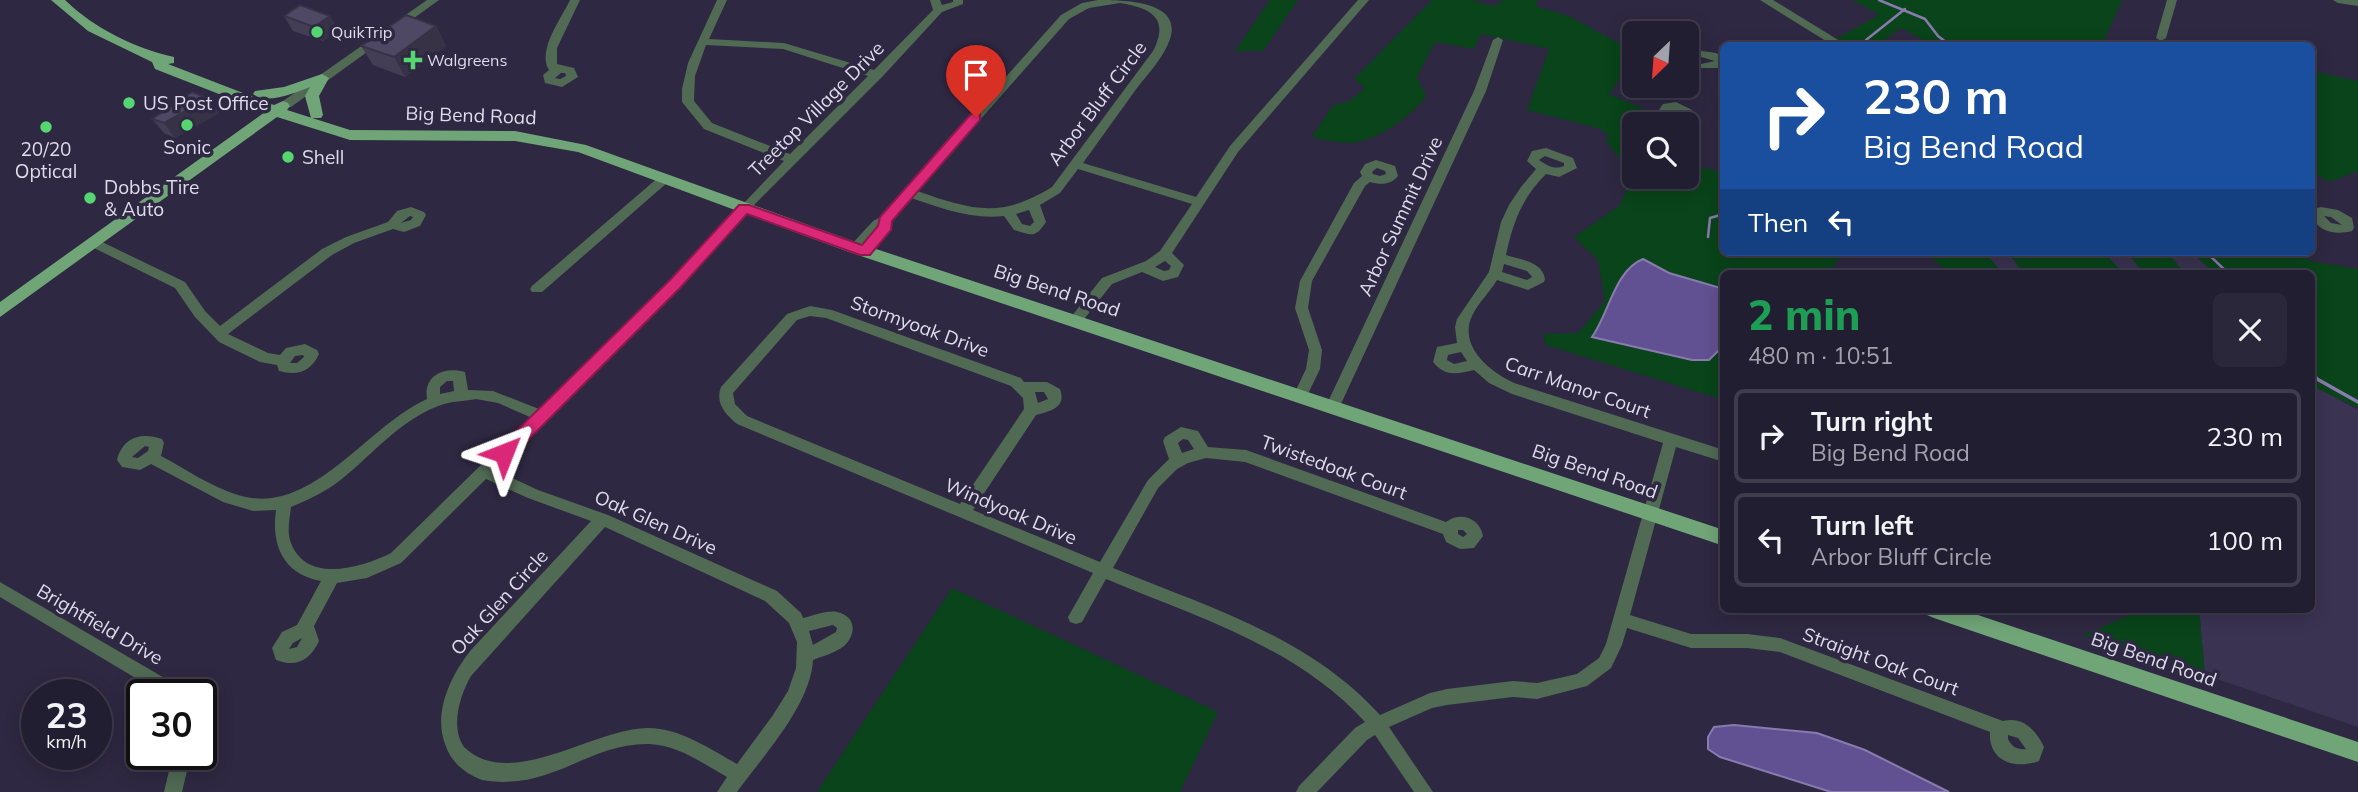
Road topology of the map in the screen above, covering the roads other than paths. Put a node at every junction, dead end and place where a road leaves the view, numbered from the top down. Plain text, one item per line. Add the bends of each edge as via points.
1 (58, 0) edge
2 (434, 0) edge
3 (576, 0) edge
4 (722, 0) edge
5 (958, 0) edge
6 (1102, 0) edge
7 (1119, 0) edge
8 (1364, 0) edge
9 (1765, 0) edge
10 (2172, 0) edge
11 (2338, 0) edge
12 (1084, 2) edge
13 (2358, 3) edge
14 (937, 5) edge
15 (2161, 38) dead end
16 (1498, 40) dead end
17 (704, 42) junction
18 (1836, 42) edge
19 (1702, 54) dead end
20 (1720, 59) edge
21 (1720, 62) edge
22 (1705, 66) dead end
23 (555, 71) dead end
24 (878, 75) junction
25 (322, 78) junction
26 (255, 97) junction
27 (282, 108) junction
28 (311, 119) junction
29 (229, 145) junction
30 (793, 160) junction
31 (1074, 164) junction
32 (1544, 169) dead end
33 (1369, 177) dead end
34 (664, 179) junction
35 (909, 193) junction
36 (1200, 202) junction
37 (1034, 205) junction
38 (744, 208) junction
39 (1008, 212) junction
40 (395, 224) dead end
41 (96, 244) junction
42 (860, 250) junction
43 (1165, 254) junction
44 (1500, 258) junction
45 (1142, 267) junction
46 (1494, 274) junction
47 (537, 289) dead end
48 (0, 312) edge
49 (800, 313) joint
50 (1076, 320) junction
51 (218, 334) junction
52 (1465, 346) junction
53 (283, 361) dead end
54 (1477, 364) junction
55 (1024, 387) junction
56 (461, 394) junction
57 (1300, 396) junction
58 (434, 401) junction
59 (1333, 406) junction
60 (1031, 410) junction
61 (541, 416) junction
62 (1671, 440) junction
63 (1203, 452) junction
64 (1720, 455) edge
65 (152, 458) dead end
66 (1177, 460) junction
67 (486, 472) junction
68 (284, 503) junction
69 (963, 512) junction
70 (1651, 513) junction
71 (603, 519) junction
72 (1450, 530) dead end
73 (1720, 537) edge
74 (1103, 571) junction
75 (332, 576) junction
76 (3, 596) edge
77 (1946, 613) edge
78 (1076, 617) dead end
79 (1621, 619) junction
80 (799, 626) junction
81 (303, 630) dead end
82 (807, 656) junction
83 (151, 679) edge
84 (1378, 723) junction
85 (2002, 728) dead end
86 (2358, 752) edge
87 (178, 770) edge
88 (739, 774) junction
89 (173, 792) edge
90 (726, 792) edge
91 (1305, 792) edge
92 (1424, 792) edge

1 - 26 main road, Big Bend Road via 101,34 159,60 160,66
2 - 25 street
3 - 23 street via 552,48
4 - 17 street
5 - 14 street, Treetop Village Drive via 953,7
6 - 7 street, Arbor Bluff Circle
6 - 12 street, Arbor Bluff Circle
7 - 31 street, Arbor Bluff Circle via 1149,6 1166,23 1168,34
8 - 36 street via 1234,149
9 - 18 street
10 - 15 street
11 - 13 street
12 - 35 street, Arbor Bluff Circle
14 - 24 street, Treetop Village Drive
16 - 59 street, Arbor Summit Drive via 1480,90
17 - 24 street via 784,46
17 - 30 street via 689,81 688,102 694,111 719,132
19 - 20 street
21 - 22 street
24 - 30 street, Treetop Village Drive
25 - 26 main road
25 - 27 street
25 - 28 main road via 312,96
26 - 27 main road, Big Bend Road
26 - 29 main road via 253,114
27 - 28 main road, Big Bend Road
27 - 29 main road
28 - 29 main road
28 - 34 main road, Big Bend Road via 350,135 504,136 552,141
29 - 41 main road
30 - 38 street, Treetop Village Drive
31 - 36 street
31 - 37 street, Arbor Bluff Circle via 1056,190
32 - 44 street via 1517,199
33 - 57 street via 1360,183 1300,299 1316,358
34 - 38 main road, Big Bend Road
34 - 47 street
35 - 39 street, Arbor Bluff Circle via 971,212
35 - 42 street, Arbor Bluff Circle via 885,220 886,227
36 - 43 street
37 - 39 street, Arbor Bluff Circle
37 - 39 street via 1040,222 1033,231 1018,228
38 - 42 main road, Big Bend Road
38 - 61 street, Treetop Village Drive via 688,271
40 - 51 street via 327,252
41 - 48 main road
41 - 51 street via 180,285
42 - 50 main road, Big Bend Road
43 - 45 street
43 - 45 street via 1178,265 1173,274 1163,276
44 - 46 street
44 - 46 street via 1532,268 1539,279 1528,285
45 - 50 street via 1107,281
46 - 52 street via 1468,311 1462,328
49 - 55 street, Stormyoak Drive via 827,313
49 - 69 street, Windyoak Drive via 786,322 732,382 726,391 731,411 742,420
50 - 57 main road, Big Bend Road
51 - 53 street via 265,358
52 - 54 street, Carr Manor Court
52 - 54 street, Carr Manor Court via 1443,351 1440,362 1452,370
54 - 62 street, Carr Manor Court via 1494,379 1520,391
55 - 60 street
55 - 60 street, Stormyoak Drive via 1047,387 1055,393 1050,405
56 - 58 street
56 - 58 street via 460,376 447,374 431,390
56 - 61 street via 495,396
57 - 59 main road, Big Bend Road
58 - 68 street via 401,417 339,474
59 - 70 main road, Big Bend Road
60 - 69 street, Stormyoak Drive
61 - 67 street, Treetop Village Drive
62 - 64 street, Carr Manor Court
62 - 70 street
63 - 66 street, Twistedoak Court
63 - 66 street via 1193,435 1176,434 1169,445
63 - 72 street, Twistedoak Court via 1246,456
65 - 68 street via 233,501 255,506
66 - 74 street, Twistedoak Court via 1153,484
67 - 71 street, Oak Glen Drive
67 - 75 street, Treetop Village Drive via 396,558 370,571
68 - 75 street via 281,529 288,551 308,570
69 - 74 street, Windyoak Drive
70 - 73 main road, Big Bend Road
70 - 79 street
71 - 80 street, Oak Glen Drive via 771,596 791,612
71 - 88 street, Oak Glen Circle via 462,677 451,707 453,746 472,767 486,774 520,779 561,770 617,741 657,736
74 - 78 street, Twistedoak Court
74 - 84 street, Windyoak Drive via 1272,641 1331,677
75 - 81 street
76 - 83 street, Brightfield Drive
77 - 86 main road, Big Bend Road
79 - 84 street via 1605,663 1581,681 1545,691 1513,689 1447,697
79 - 85 street, Straight Oak Court via 1691,641 1780,646
80 - 82 street, Oak Glen Drive
80 - 82 street via 835,618 846,625 840,640
82 - 88 street, Oak Glen Drive via 800,687
84 - 91 street via 1361,734
84 - 92 street, Windyoak Drive
87 - 89 street
88 - 90 street, Oak Glen Drive

